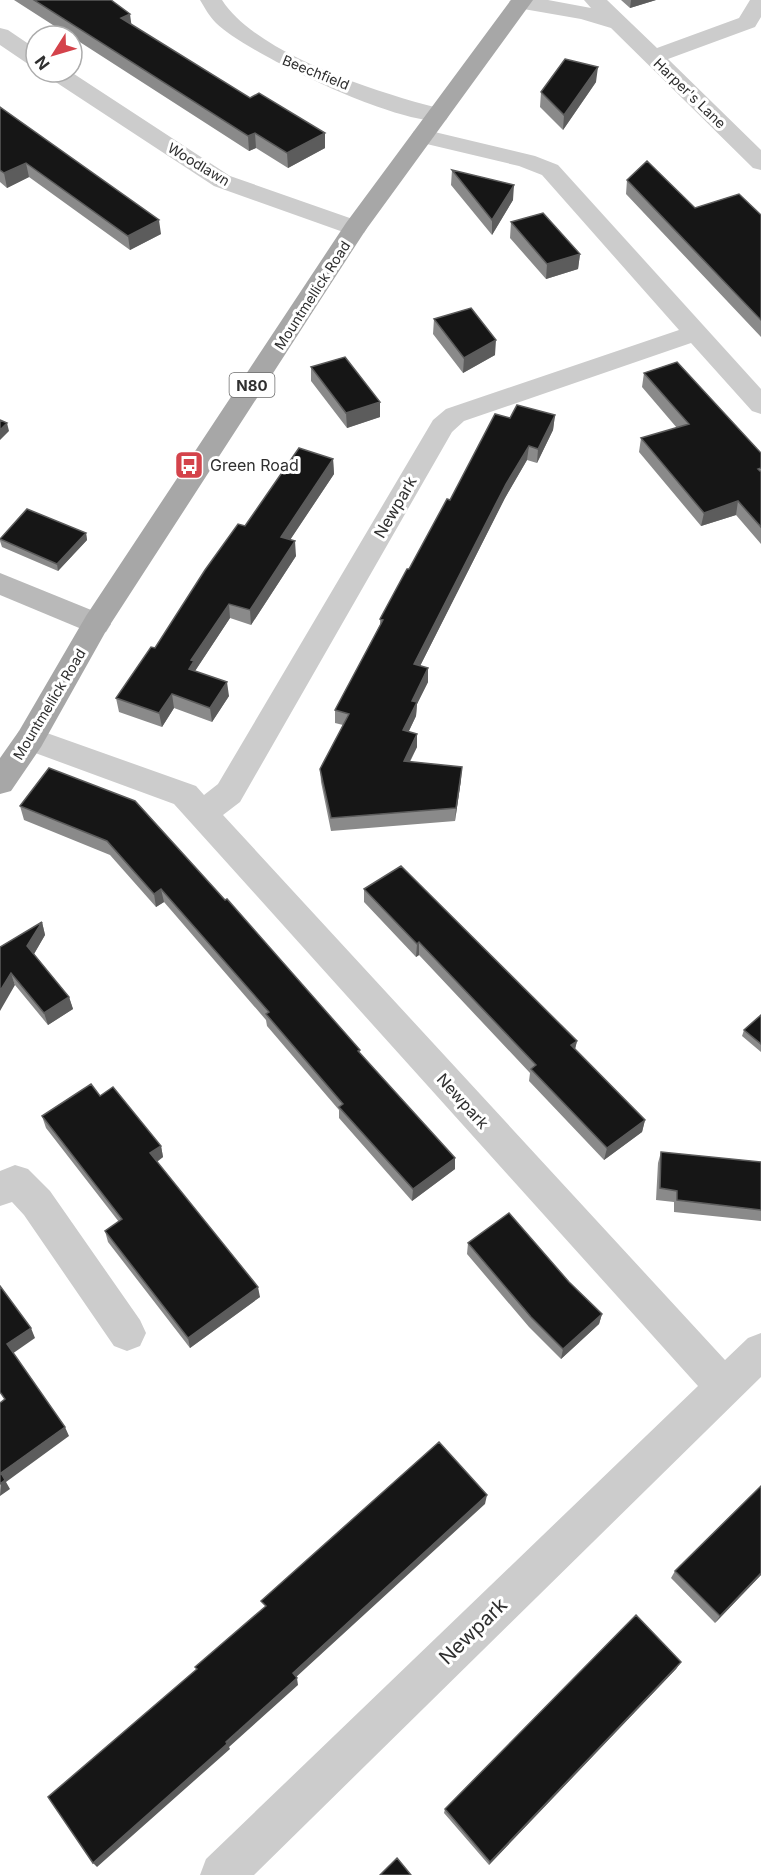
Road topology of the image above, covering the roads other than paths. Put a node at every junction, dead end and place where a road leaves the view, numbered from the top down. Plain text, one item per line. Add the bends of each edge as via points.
1 (211, 0) edge
2 (596, 0) edge
3 (761, 0) edge
4 (521, 1) edge
5 (620, 24) junction
6 (0, 35) edge
7 (24, 51) edge
8 (654, 57) junction
9 (74, 84) edge
10 (438, 115) junction
11 (423, 136) junction
12 (761, 163) edge
13 (356, 228) junction
14 (695, 333) junction
15 (761, 405) edge
16 (0, 583) edge
17 (96, 624) junction
18 (30, 739) junction
19 (0, 782) edge
20 (202, 814) junction
21 (0, 1190) edge
22 (128, 1333) dead end
23 (761, 1352) edge
24 (724, 1388) junction
25 (222, 1875) edge

1 - 10 street, Beechfield via 223,18 275,56 378,97
2 - 5 street, Harper's Lane
3 - 8 street via 747,22
4 - 5 street, Harper's Lane via 595,14
4 - 10 main road, Mountmellick Road / N80
5 - 8 street, Harper's Lane
6 - 7 street
8 - 12 street, Harper's Lane
9 - 13 street, Woodlawn via 222,181
10 - 11 main road, Mountmellick Road / N80
11 - 13 main road, Mountmellick Road / N80
11 - 14 street via 550,170
13 - 17 main road, Mountmellick Road / N80
14 - 15 street
14 - 20 street, Newpark via 455,416 442,426 229,793
16 - 17 street
17 - 18 main road, Mountmellick Road / N80
18 - 19 main road, Mountmellick Road / N80
18 - 20 street, Newpark via 185,795
20 - 24 street, Newpark
21 - 22 street via 15,1181 37,1203
23 - 24 street, Newpark
24 - 25 street, Newpark

